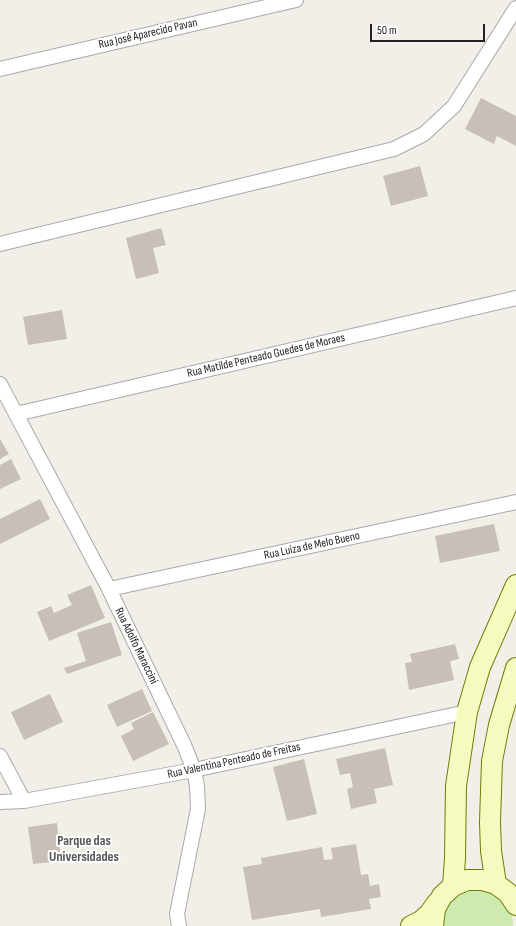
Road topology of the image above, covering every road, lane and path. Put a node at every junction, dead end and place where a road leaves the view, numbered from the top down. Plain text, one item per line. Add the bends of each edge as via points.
1 (296, 0) edge
2 (516, 8) edge
3 (0, 69) edge
4 (0, 244) edge
5 (516, 298) edge
6 (0, 384) edge
7 (16, 414) junction
8 (516, 502) edge
9 (516, 585) edge
10 (109, 589) junction
11 (516, 668) edge
12 (467, 712) junction
13 (0, 756) edge
14 (194, 770) junction
15 (24, 801) junction
16 (0, 802) edge
17 (448, 891) junction
18 (509, 894) edge
19 (176, 922) edge
20 (411, 926) edge
21 (433, 926) edge

1 - 3 street, Rua José Aparecido Pavan
2 - 4 street via 454,106 424,134 394,149
5 - 7 street, Rua Matilde Penteado Guedes de Moraes
6 - 7 street, Rua Adolfo Maraccini
7 - 10 street, Rua Adolfo Maraccini
8 - 10 street, Rua Luiza de Melo Bueno
9 - 12 main road via 480,667
10 - 14 street, Rua Adolfo Maraccini
11 - 18 main road via 499,725 492,760 490,822 491,851
12 - 14 street, Rua Valentina Penteado de Freitas
12 - 17 main road via 456,786 455,858
13 - 15 street
14 - 15 street, Rua Valentina Penteado de Freitas
14 - 19 street, Rua Adolfo Maraccini via 198,809
15 - 16 street, Rua Valentina Penteado de Freitas
17 - 18 main road via 467,880 482,880
17 - 20 main road via 429,914
17 - 21 main road via 435,909

